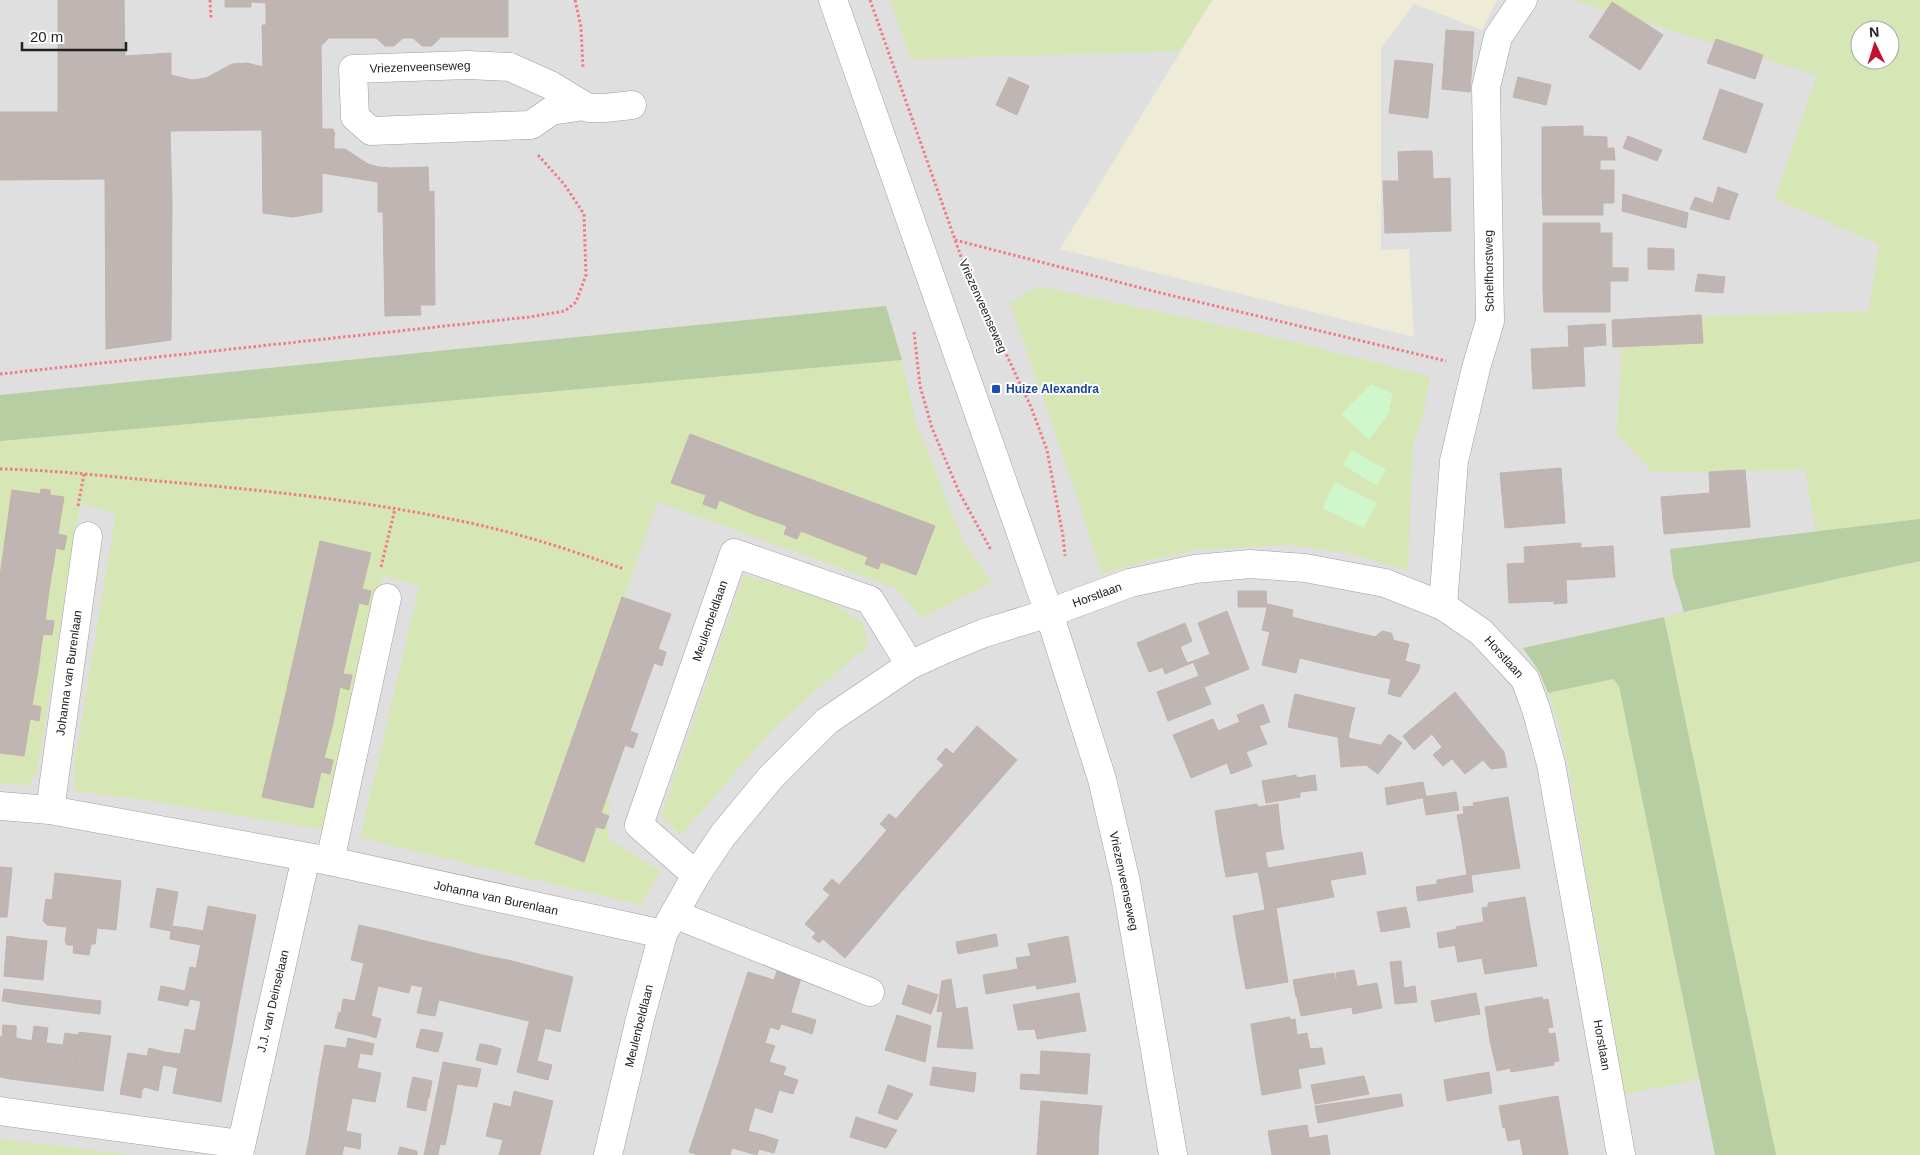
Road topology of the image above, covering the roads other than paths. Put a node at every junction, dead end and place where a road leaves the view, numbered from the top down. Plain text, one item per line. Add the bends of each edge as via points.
1 (832, 0) edge
2 (1523, 0) edge
3 (632, 105) dead end
4 (584, 106) junction
5 (88, 536) dead end
6 (387, 598) road end
7 (1443, 606) junction
8 (1048, 613) junction
9 (910, 665) junction
10 (0, 806) edge
11 (50, 810) junction
12 (318, 859) junction
13 (696, 875) junction
14 (668, 924) junction
15 (870, 992) dead end
16 (0, 1111) edge
17 (240, 1150) edge
18 (608, 1155) edge
19 (1173, 1155) edge
20 (1621, 1155) edge

1 - 8 street, Vriezenveenseweg
2 - 7 street, Schelfhorstweg via 1498,37 1486,87 1490,321 1454,460
3 - 4 street
4 - 4 street, Vriezenveenseweg via 550,85 510,67 468,65 354,69 355,116 371,130 531,125 551,111
5 - 11 street, Johanna van Burenlaan
6 - 12 street
7 - 8 street, Horstlaan via 1385,583 1305,568 1250,564 1195,569 1130,582
7 - 20 street, Horstlaan via 1481,632 1524,679 1536,709 1551,764
8 - 9 street, Meulenbeldlaan via 984,633
8 - 19 street, Vriezenveenseweg via 1102,779 1126,882
9 - 13 street, Meulenbeldlaan via 827,721 772,777 723,835
9 - 13 street, Meulenbeldlaan via 870,600 734,553 639,825
10 - 11 street, Johanna van Burenlaan
11 - 12 street, Johanna van Burenlaan
12 - 14 street, Johanna van Burenlaan
12 - 17 street, J.J. van Deinselaan
13 - 14 street, Meulenbeldlaan
14 - 15 street, Johanna van Burenlaan
14 - 18 street, Meulenbeldlaan via 640,1019
16 - 17 street, J.J. van Deinselaan

